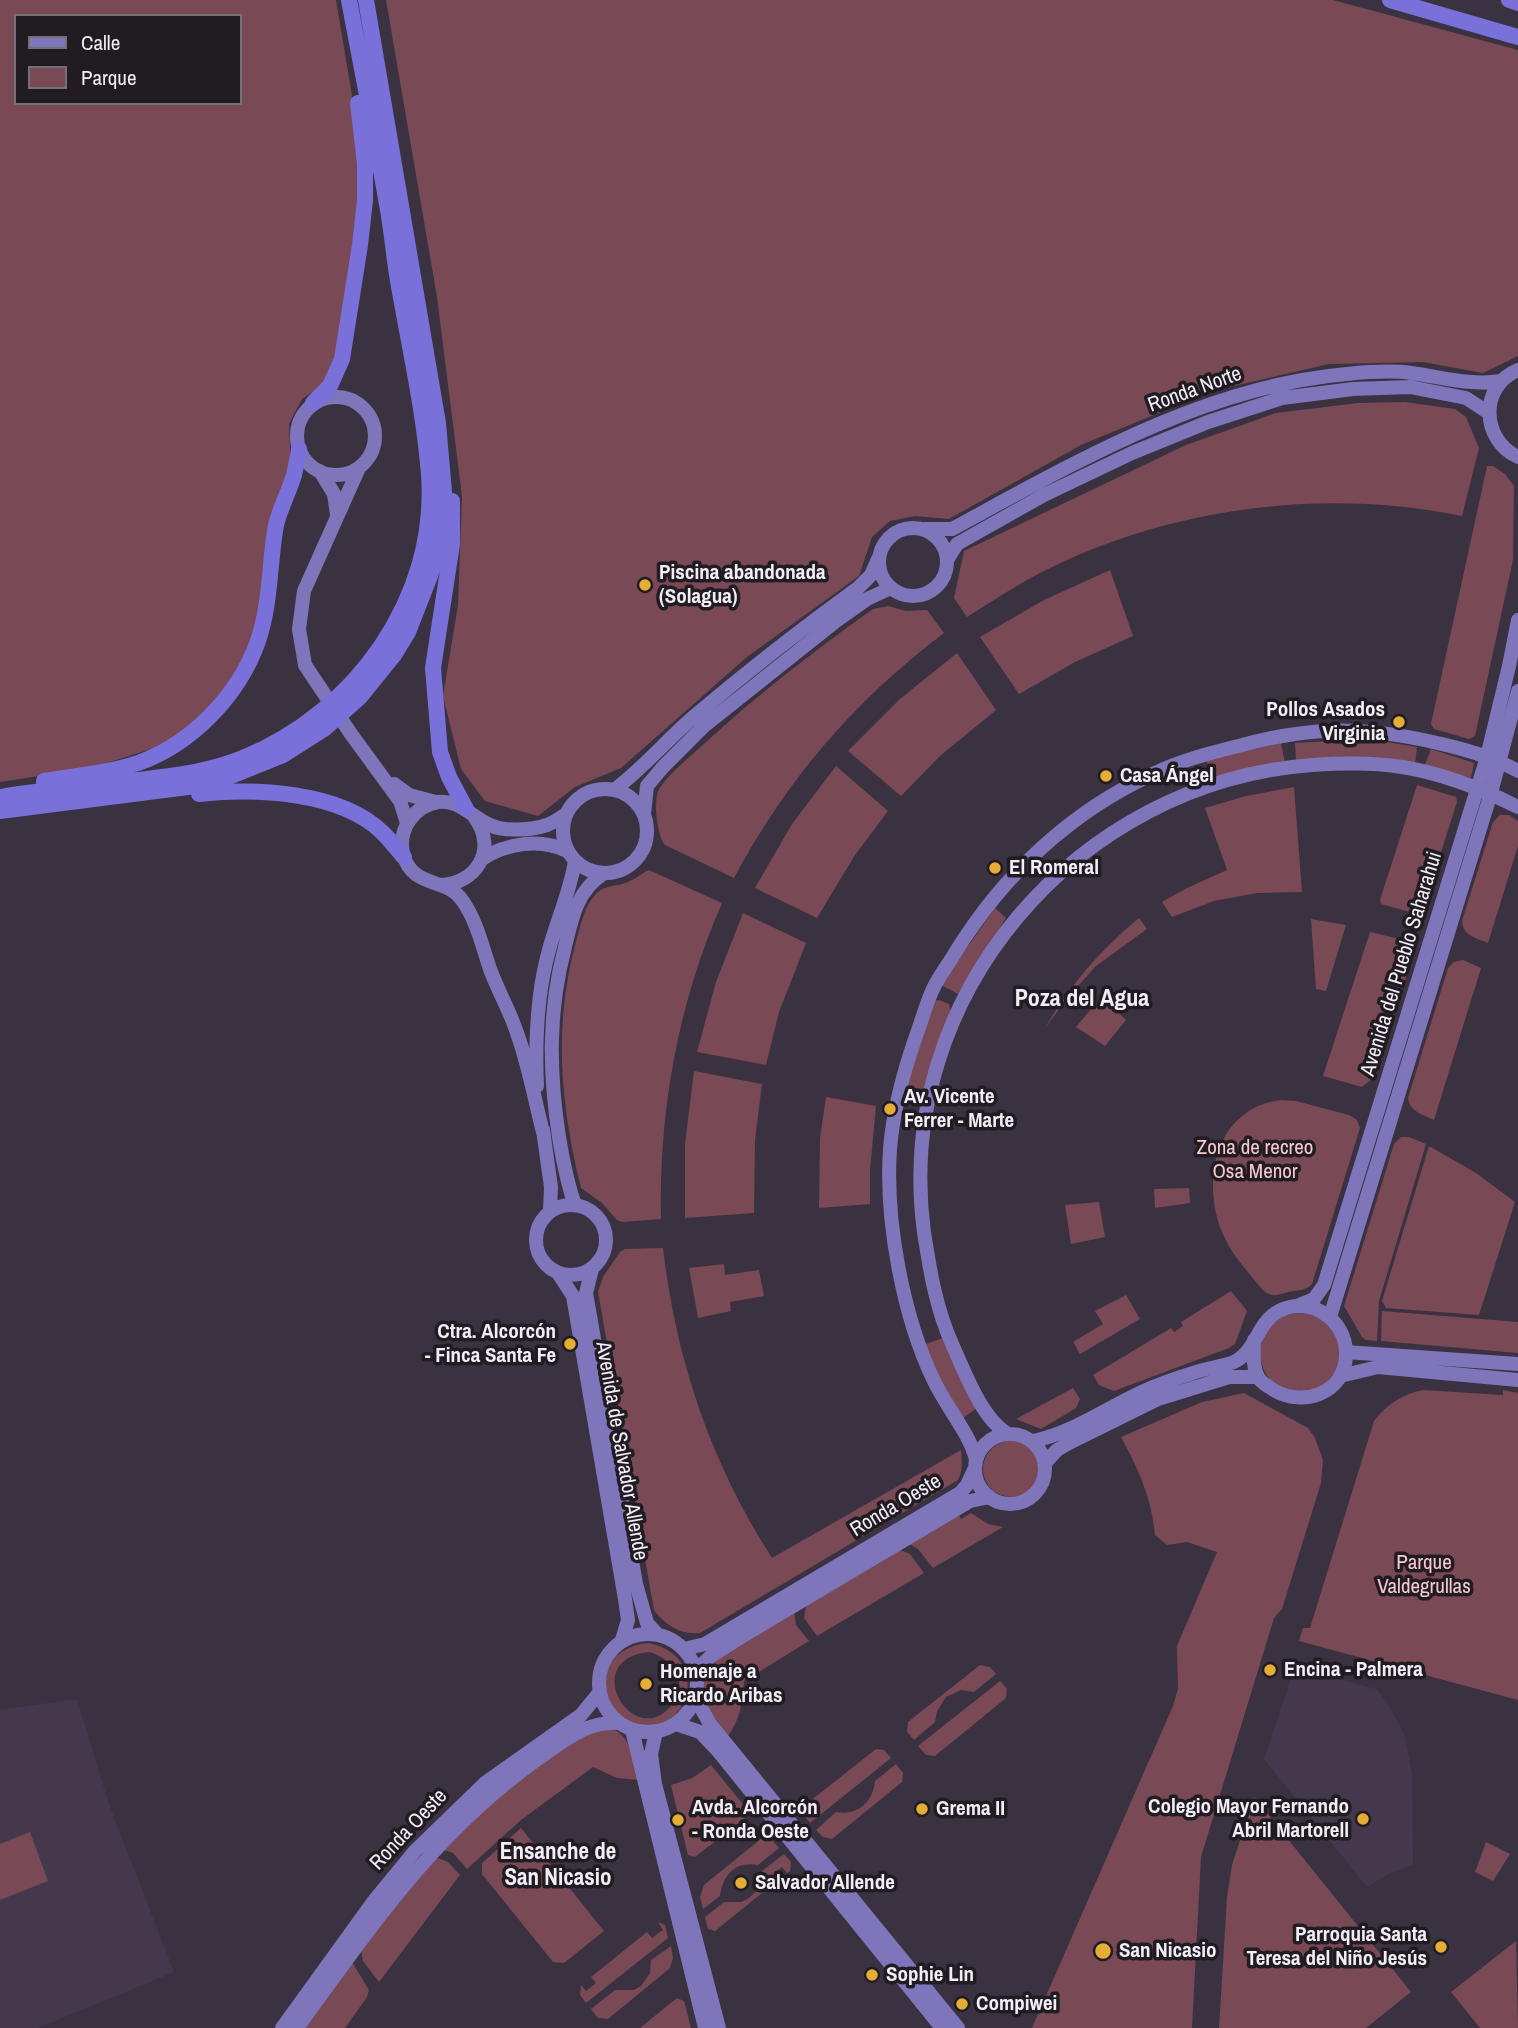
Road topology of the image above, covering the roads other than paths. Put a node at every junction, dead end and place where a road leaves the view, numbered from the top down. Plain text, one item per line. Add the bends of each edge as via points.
1 (343, 0) edge
2 (349, 0) edge
3 (366, 0) edge
4 (1390, 0) edge
5 (1509, 0) edge
6 (1518, 3) edge
7 (371, 29) junction
8 (1518, 37) edge
9 (1518, 370) edge
10 (1501, 381) junction
11 (313, 403) junction
12 (1489, 413) junction
13 (299, 449) junction
14 (1517, 458) edge
15 (359, 468) junction
16 (320, 471) junction
17 (338, 519) junction
18 (925, 530) junction
19 (878, 559) junction
20 (947, 560) junction
21 (891, 588) junction
22 (1518, 620) edge
23 (1518, 691) edge
24 (1493, 759) junction
25 (1518, 771) edge
26 (384, 777) junction
27 (0, 788) edge
28 (614, 790) junction
29 (1484, 790) junction
30 (0, 797) edge
31 (76, 801) junction
32 (438, 802) junction
33 (1518, 807) edge
34 (0, 810) edge
35 (470, 812) junction
36 (566, 814) junction
37 (644, 814) junction
38 (407, 823) junction
39 (571, 856) junction
40 (404, 857) junction
41 (482, 859) junction
42 (603, 874) junction
43 (440, 885) junction
44 (544, 1136) junction
45 (575, 1205) junction
46 (550, 1211) junction
47 (592, 1269) junction
48 (558, 1273) junction
49 (1297, 1306) junction
50 (1330, 1317) junction
51 (1254, 1340) junction
52 (1346, 1352) junction
53 (1518, 1364) edge
54 (1340, 1376) junction
55 (1258, 1377) junction
56 (1518, 1380) edge
57 (1008, 1434) junction
58 (1033, 1441) junction
59 (1045, 1463) junction
60 (975, 1465) junction
61 (990, 1497) junction
62 (657, 1634) junction
63 (622, 1640) junction
64 (684, 1649) junction
65 (696, 1670) junction
66 (599, 1693) junction
67 (695, 1697) junction
68 (676, 1724) junction
69 (625, 1726) junction
70 (656, 1732) junction
71 (282, 2028) edge
72 (298, 2028) edge
73 (705, 2028) edge
74 (719, 2028) edge
75 (942, 2028) edge
76 (958, 2028) edge

1 - 11 highway via 357,90 365,200 342,359 330,386
2 - 30 highway via 429,478 422,553 411,589 367,667 316,718 279,741 207,769
3 - 7 highway
4 - 8 highway
5 - 6 highway
7 - 31 highway via 438,423 444,492 438,548 420,605 394,655 360,697 324,729 283,755 211,784
7 - 35 highway via 441,382 451,475 452,544 433,668 437,729 449,777
9 - 10 main road
10 - 12 main road
10 - 18 main road, Ronda Norte via 1481,384 1408,372 1280,382 1127,438 953,529
11 - 13 main road via 299,424
11 - 15 main road via 337,396 349,398 368,413 375,436 368,459
12 - 14 main road via 1494,435
12 - 20 main road, Ronda Norte via 1466,398 1410,387 1282,398 1208,422 1044,495 957,544
13 - 16 main road
13 - 27 highway via 276,524 258,641 236,687 213,713 172,746 139,762
15 - 16 main road via 333,475
15 - 17 main road
16 - 17 main road via 334,494
17 - 26 main road via 304,591 299,629 305,665
18 - 19 main road via 914,527 894,533
18 - 20 main road via 940,541
19 - 21 main road
19 - 28 main road via 858,588 705,708
20 - 21 main road via 943,578 930,591 910,596
21 - 37 main road via 836,621 704,726 647,786
22 - 24 main road, Avenida del Pueblo Saharahui
23 - 24 main road, Avenida del Pueblo Saharahui
24 - 25 main road
24 - 29 main road, Avenida del Pueblo Saharahui
24 - 60 main road via 1410,736 1354,729 1298,733 1189,759 1153,773 1056,834 976,919 933,989 901,1079 890,1149 891,1217 911,1320 934,1382 970,1443
26 - 32 main road via 409,796
26 - 38 main road via 400,801
28 - 36 main road via 580,796
28 - 37 main road via 626,794
29 - 33 main road
29 - 49 main road, Avenida del Pueblo Saharahui via 1324,1284 1314,1299
29 - 50 main road, Avenida del Pueblo Saharahui
29 - 57 main road via 1404,767 1352,763 1254,773 1212,786 1146,812 1102,839 1067,865 993,946 961,1003 930,1091 921,1147 921,1194 930,1272 942,1320 981,1402 997,1427
31 - 34 highway
31 - 40 highway via 109,804 235,790 294,795 346,810 380,831
32 - 35 main road
32 - 38 main road via 425,806
35 - 36 main road via 502,831 547,825
35 - 41 main road via 484,836
36 - 39 main road via 563,839
37 - 42 main road via 648,833 638,858 628,867
38 - 40 main road via 401,846
39 - 41 main road via 553,844 513,845
39 - 42 main road via 583,868
39 - 44 main road via 571,882 548,953 540,997 536,1072
40 - 43 main road via 418,877
41 - 43 main road via 470,876
42 - 45 main road via 589,884 573,915 559,968 552,1025 551,1082 567,1183
43 - 44 main road via 460,897 472,916 518,1034
44 - 46 main road
45 - 46 main road
45 - 47 main road via 593,1212 604,1228 604,1253
46 - 48 main road via 542,1218 535,1238 541,1259
47 - 48 main road via 569,1276
47 - 62 main road, Avenida de Salvador Allende via 586,1293 636,1584 647,1623
48 - 63 main road, Avenida de Salvador Allende via 573,1296 576,1312 628,1620
49 - 50 main road
49 - 51 main road via 1269,1317
50 - 52 main road via 1343,1335
51 - 55 main road
51 - 58 main road via 1236,1361 1151,1388 1052,1438
52 - 53 main road
52 - 54 main road
54 - 55 main road via 1316,1396 1297,1399 1279,1394
54 - 56 main road via 1378,1367
55 - 59 main road via 1229,1377 1158,1399 1069,1443
57 - 58 main road
57 - 60 main road via 989,1440
58 - 59 main road
59 - 61 main road via 1043,1480 1033,1495 1008,1504
60 - 61 main road via 977,1482
60 - 64 main road, Ronda Oeste via 960,1493 705,1644
61 - 65 main road, Ronda Oeste via 970,1501 741,1637
62 - 63 main road
62 - 64 main road
63 - 66 main road via 602,1663
64 - 65 main road
65 - 67 main road
66 - 69 main road via 603,1705
66 - 71 main road, Ronda Oeste via 587,1710 485,1783 415,1850
67 - 68 main road
67 - 76 main road via 710,1724
68 - 70 main road
68 - 75 main road via 700,1731 719,1752
69 - 70 main road
69 - 72 main road, Ronda Oeste via 604,1722 563,1741 454,1829 389,1903
69 - 73 main road
70 - 74 main road via 651,1754 655,1784

